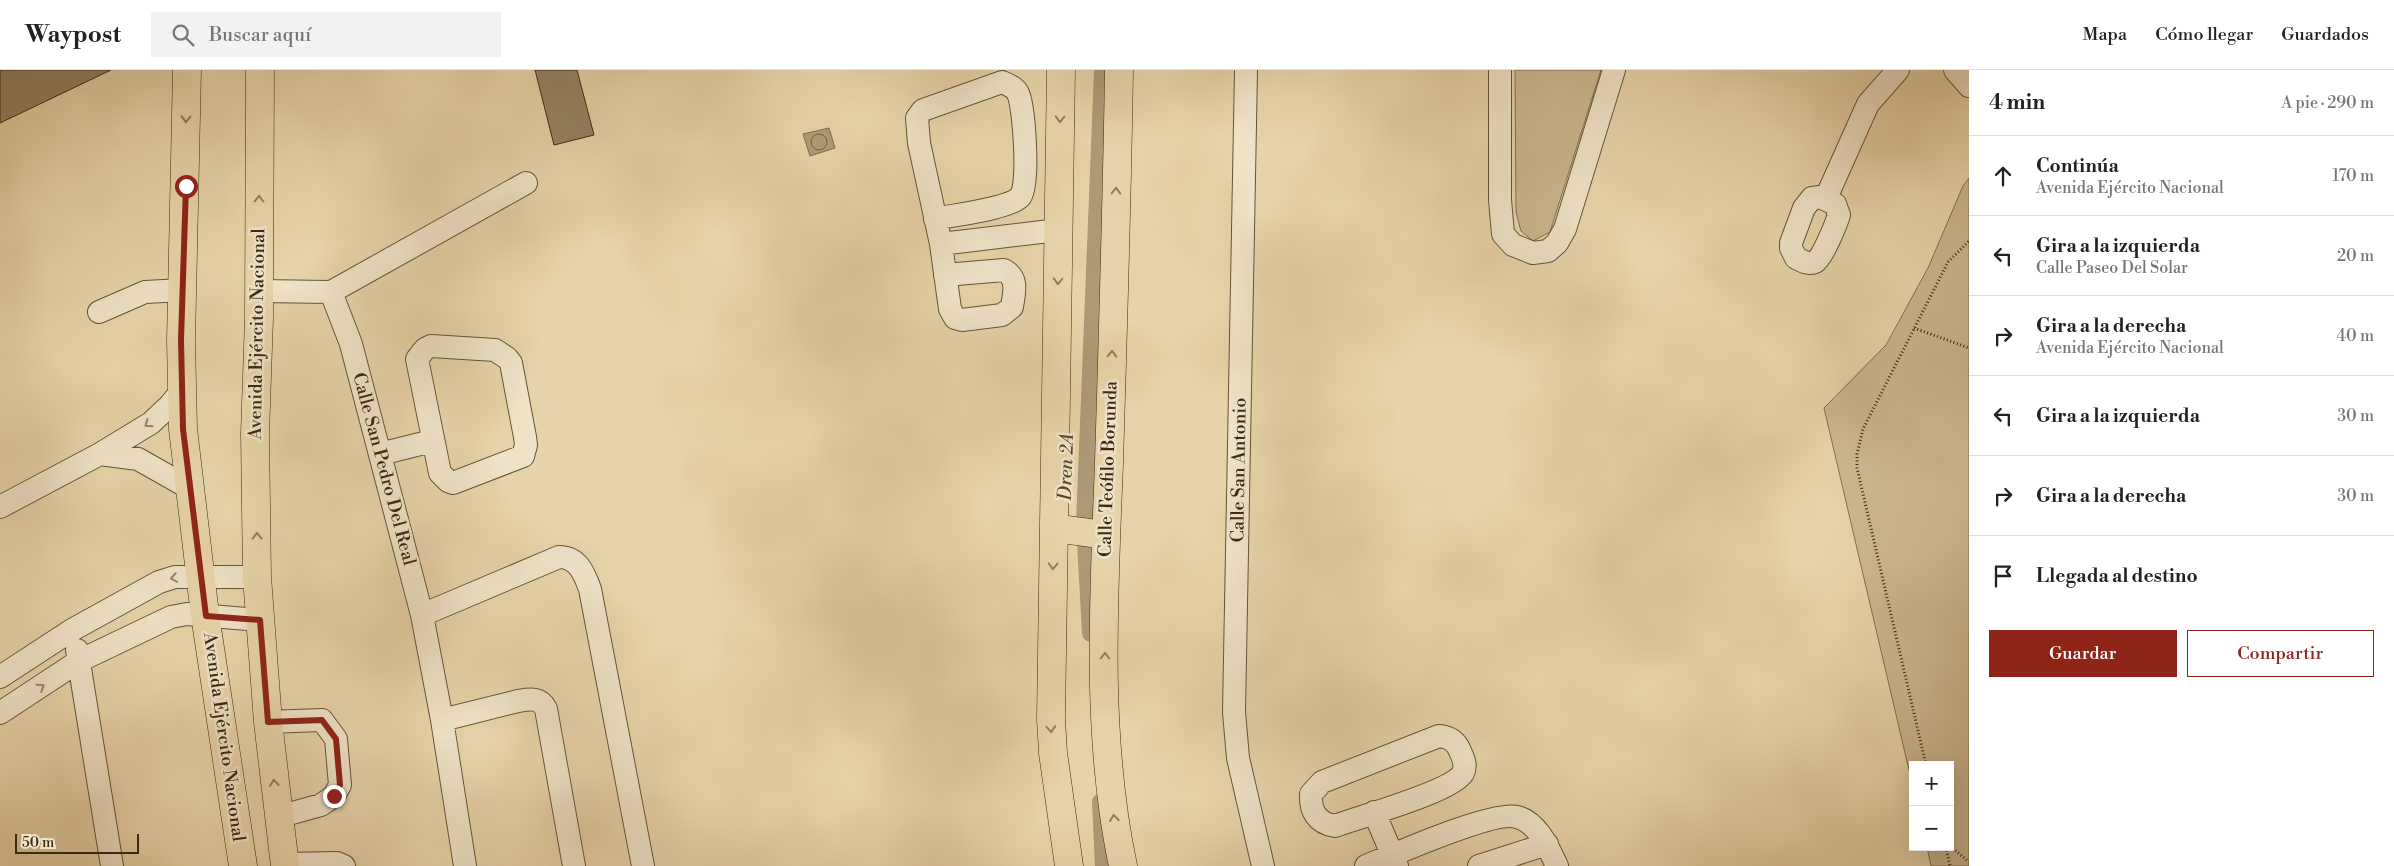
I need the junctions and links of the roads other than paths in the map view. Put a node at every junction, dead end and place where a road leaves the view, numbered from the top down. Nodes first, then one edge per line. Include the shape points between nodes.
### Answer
1 (187, 70) edge
2 (260, 70) edge
3 (1061, 70) edge
4 (1119, 70) edge
5 (1246, 70) edge
6 (1500, 70) edge
7 (1614, 70) edge
8 (1898, 70) edge
9 (1955, 70) edge
10 (1969, 86) edge
11 (526, 183) dead end
12 (1826, 198) dead end
13 (935, 219) junction
14 (1058, 230) junction
15 (941, 244) junction
16 (945, 275) dead end
17 (183, 290) junction
18 (258, 291) junction
19 (331, 292) junction
20 (99, 312) dead end
21 (182, 389) junction
22 (432, 441) junction
23 (100, 454) junction
24 (380, 454) junction
25 (190, 489) junction
26 (0, 507) edge
27 (1060, 528) junction
28 (1101, 535) junction
29 (201, 576) junction
30 (257, 577) junction
31 (422, 615) junction
32 (206, 616) junction
33 (260, 620) junction
34 (72, 630) junction
35 (79, 661) junction
36 (0, 677) edge
37 (0, 714) edge
38 (442, 720) junction
39 (268, 722) junction
40 (1374, 812) junction
41 (278, 817) junction
42 (1546, 844) junction
43 (1514, 860) edge
44 (1394, 861) edge
45 (285, 865) edge
46 (112, 866) edge
47 (243, 866) edge
48 (344, 866) edge
49 (465, 866) edge
50 (574, 866) edge
51 (643, 866) edge
52 (1070, 866) edge
53 (1123, 866) edge
54 (1263, 866) edge
55 (1366, 866) edge
56 (1479, 866) edge
57 (1556, 866) edge

1 -> 17 main road, Avenida Ejército Nacional
18 -> 2 main road, Avenida Ejército Nacional
3 -> 14 main road
28 -> 4 main road, Calle Teófilo Borunda
5 - 54 street, Calle San Antonio via 1234,712 1238,758
6 - 7 street via 1503,234 1513,245 1532,253 1548,251 1565,229
8 - 12 street via 1868,104
9 - 10 street
11 - 19 street
13 - 13 street via 919,143 917,125 920,113 1002,82 1009,85 1019,95 1025,148 1024,192 1019,198 1002,205
13 - 15 street
14 - 15 street
14 -> 27 main road
15 - 16 street
17 - 20 street via 145,292
17 - 21 main road, Avenida Ejército Nacional
18 - 19 street
30 -> 18 main road, Avenida Ejército Nacional
19 - 24 street, Calle San Pedro Del Real via 351,344
21 -> 23 street via 151,423
21 - 25 main road, Avenida Ejército Nacional
22 - 22 street via 440,473 453,483 523,456 525,437 508,358 495,350 431,346 420,354 417,359 419,375
22 - 24 street
23 - 25 street via 138,459
23 - 26 street
24 - 31 street, Calle San Pedro Del Real
25 - 29 main road, Avenida Ejército Nacional
27 - 28 main road
27 -> 52 main road via 1051,719
53 -> 28 main road, Calle Teófilo Borunda via 1115,826 1104,703
29 - 30 street
29 - 32 main road, Avenida Ejército Nacional
29 -> 34 street via 175,577 159,582
30 - 33 main road, Avenida Ejército Nacional
31 - 38 street, Calle San Pedro Del Real
31 - 51 street via 558,557 575,560 590,589
32 - 33 street
32 - 35 street via 187,614 171,617
32 - 47 main road, Avenida Ejército Nacional
33 - 39 main road, Avenida Ejército Nacional
34 - 35 street
34 - 36 street
37 -> 35 street
35 - 46 street
38 - 49 street, Calle San Pedro Del Real
38 - 50 street via 518,701 531,699 544,704
41 -> 39 main road, Avenida Ejército Nacional
39 - 41 street via 322,720 336,739 340,785 334,796 321,805
40 - 40 street via 1334,826 1318,819 1313,811 1311,794 1322,782 1430,738 1447,737 1459,747 1465,764 1457,780
40 - 44 street
41 - 45 main road, Avenida Ejército Nacional
42 - 43 street
42 - 44 street via 1528,822 1504,816 1483,821
42 - 57 street
43 - 56 street
44 - 55 street
45 - 48 street via 337,863

